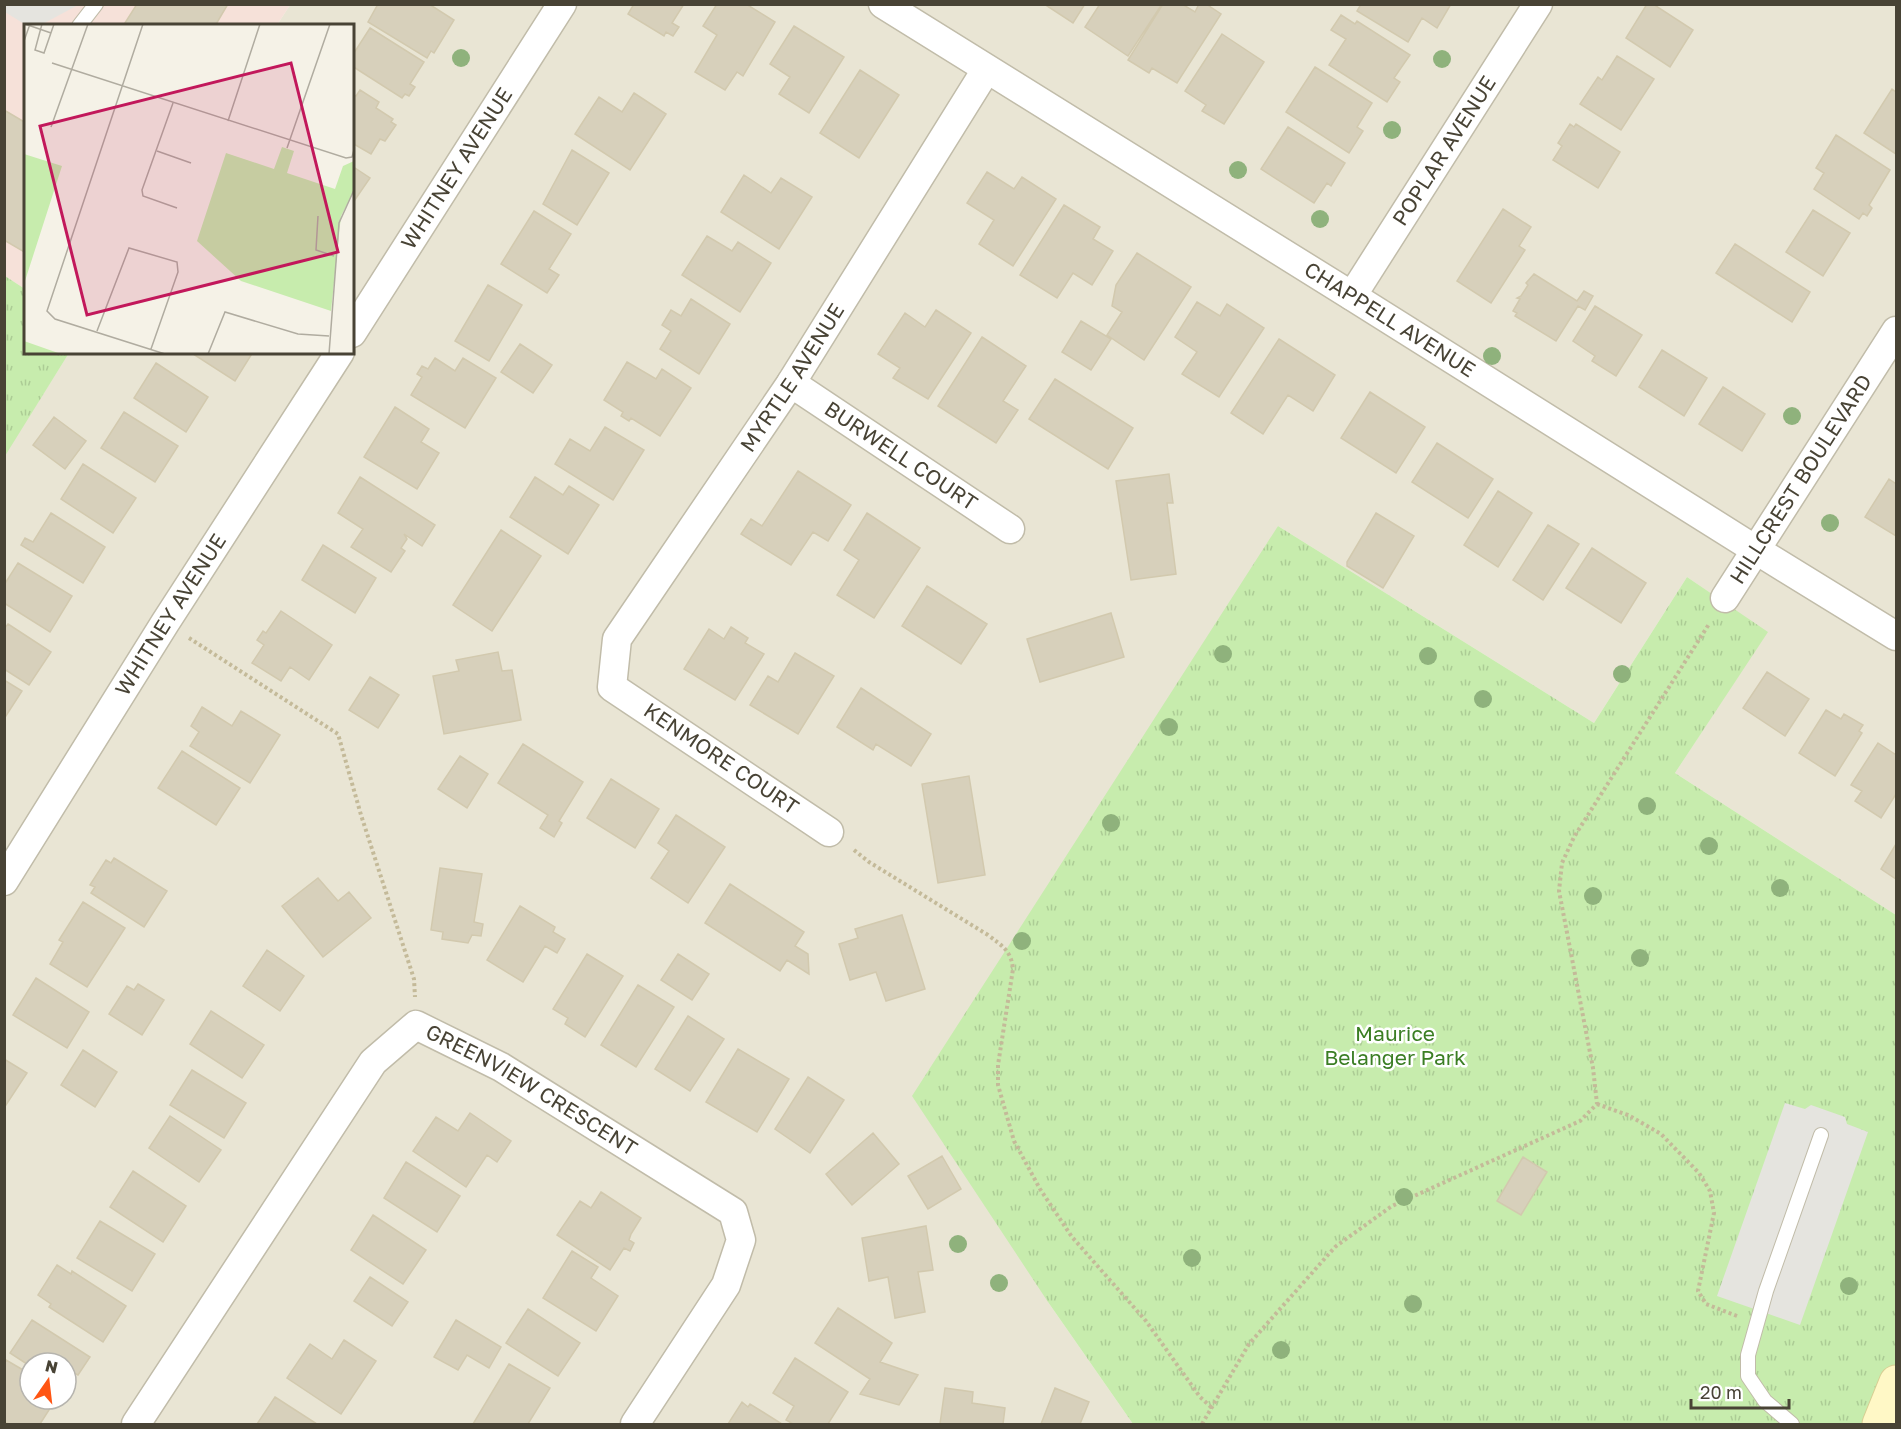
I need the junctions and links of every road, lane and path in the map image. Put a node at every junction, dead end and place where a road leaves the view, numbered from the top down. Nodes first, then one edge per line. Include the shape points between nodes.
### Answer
1 (96, 4) edge
2 (562, 4) edge
3 (883, 4) edge
4 (1538, 4) edge
5 (81, 24) edge
6 (986, 70) junction
7 (1352, 296) junction
8 (354, 330) edge
9 (1896, 331) edge
10 (339, 354) edge
11 (791, 383) junction
12 (1010, 529) dead end
13 (1756, 550) junction
14 (1725, 598) joint
15 (165, 623) junction
16 (1896, 636) edge
17 (612, 687) joint
18 (829, 832) joint
19 (4, 882) edge
20 (416, 1025) junction
21 (1597, 1104) junction
22 (1821, 1135) dead end
23 (1757, 1323) junction
24 (1896, 1382) edge
25 (1212, 1408) junction
26 (136, 1425) edge
27 (636, 1425) edge
28 (1202, 1425) edge
29 (1792, 1425) edge
30 (1879, 1425) edge

1 - 5 lane
2 - 8 street, WHITNEY AVENUE
3 - 6 street, CHAPPELL AVENUE
4 - 7 street, POPLAR AVENUE
6 - 7 street, CHAPPELL AVENUE
6 - 11 street, MYRTLE AVENUE
7 - 13 street, CHAPPELL AVENUE
9 - 13 street, HILLCREST BOULEVARD
10 - 15 street, WHITNEY AVENUE
11 - 12 street, BURWELL COURT
11 - 17 street, MYRTLE AVENUE via 617,639
13 - 14 street, HILLCREST BOULEVARD
13 - 16 street, CHAPPELL AVENUE
14 - 21 path via 1574,837 1562,863 1559,891
15 - 19 street, WHITNEY AVENUE
15 - 20 path via 338,734 414,979
17 - 18 street, KENMORE COURT
18 - 25 path via 869,862 988,935 1012,957 998,1085 1014,1141 1072,1237 1146,1321
20 - 26 street, GREENVIEW CRESCENT via 373,1062
20 - 27 street, GREENVIEW CRESCENT via 501,1067 733,1212 741,1240 726,1285
21 - 23 path via 1628,1115 1661,1134 1699,1173 1710,1191 1714,1213 1698,1291 1706,1304
21 - 25 path via 1580,1121 1392,1206 1335,1247 1249,1344
22 - 23 lane
23 - 29 lane via 1748,1355 1748,1376 1765,1401
24 - 30 main road
25 - 28 path

